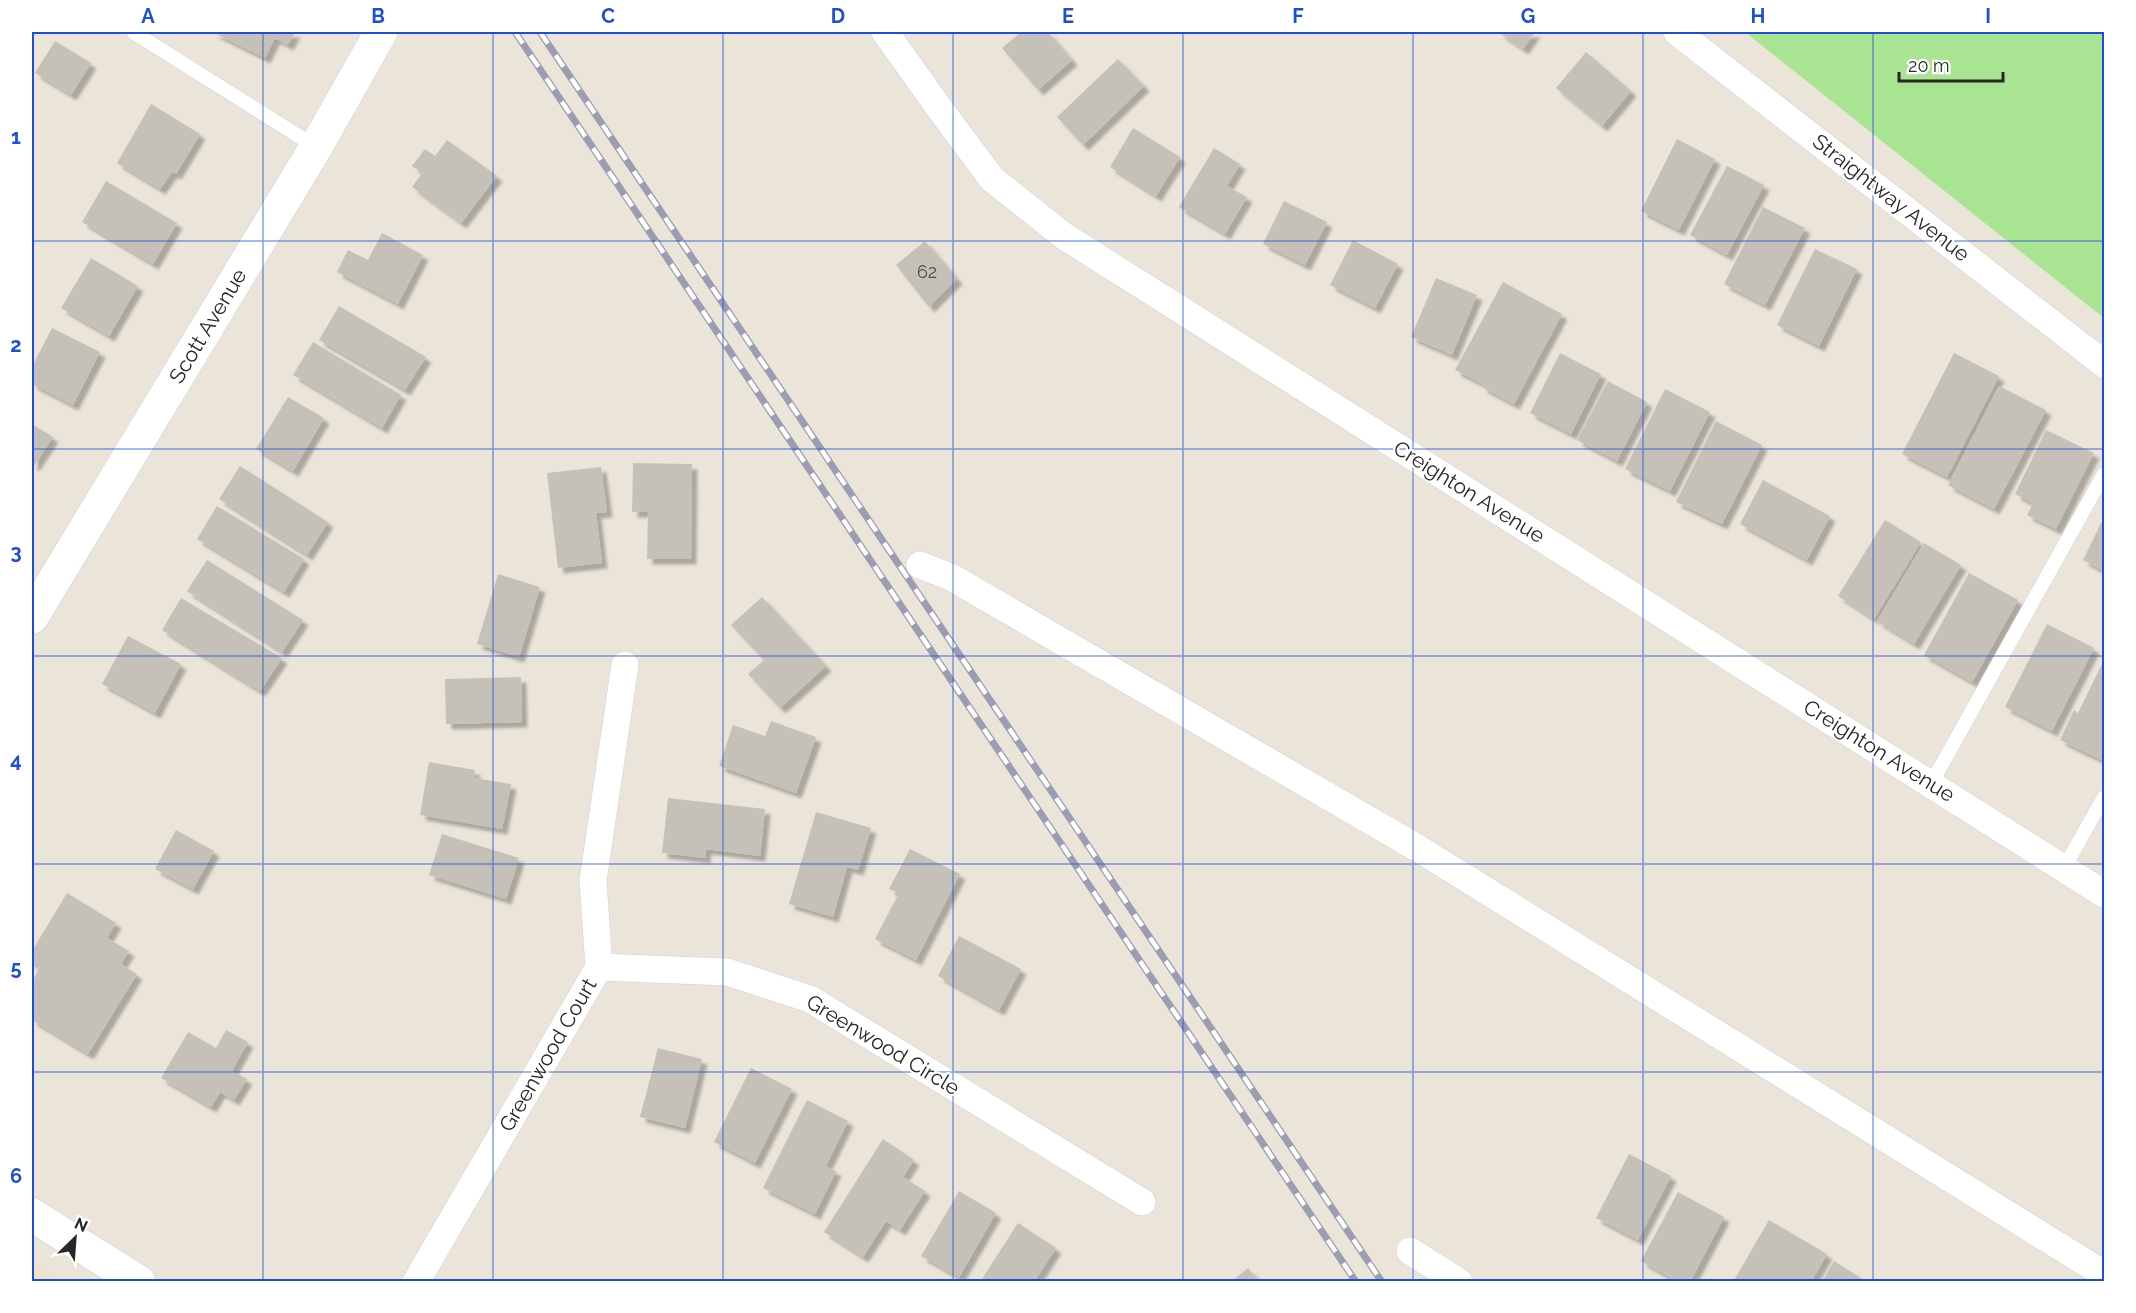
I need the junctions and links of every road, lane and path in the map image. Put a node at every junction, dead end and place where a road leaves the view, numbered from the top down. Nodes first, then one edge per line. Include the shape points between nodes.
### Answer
1 (133, 32) edge
2 (381, 32) edge
3 (885, 32) edge
4 (1677, 32) edge
5 (316, 147) junction
6 (2104, 364) edge
7 (2104, 474) edge
8 (920, 565) dead end
9 (32, 617) edge
10 (625, 665) dead end
11 (1931, 784) junction
12 (2104, 797) edge
13 (2064, 868) junction
14 (2104, 894) edge
15 (599, 967) junction
16 (1142, 1202) dead end
17 (32, 1215) edge
18 (1410, 1251) dead end
19 (2104, 1274) edge
20 (140, 1281) edge
21 (416, 1281) edge
22 (1459, 1281) edge

1 - 5 lane
2 - 5 street, Scott Avenue
3 - 11 street, Creighton Avenue via 993,179 1064,236
4 - 6 street, Straightway Avenue
5 - 9 street, Scott Avenue
7 - 11 lane
8 - 19 street via 951,577 1419,849
10 - 15 street, Greenwood Court via 593,881
11 - 13 street, Creighton Avenue
12 - 13 lane
13 - 14 street, Creighton Avenue
15 - 16 street, Greenwood Circle via 727,972 810,999
15 - 21 street, Greenwood Court
17 - 20 street
18 - 22 street

